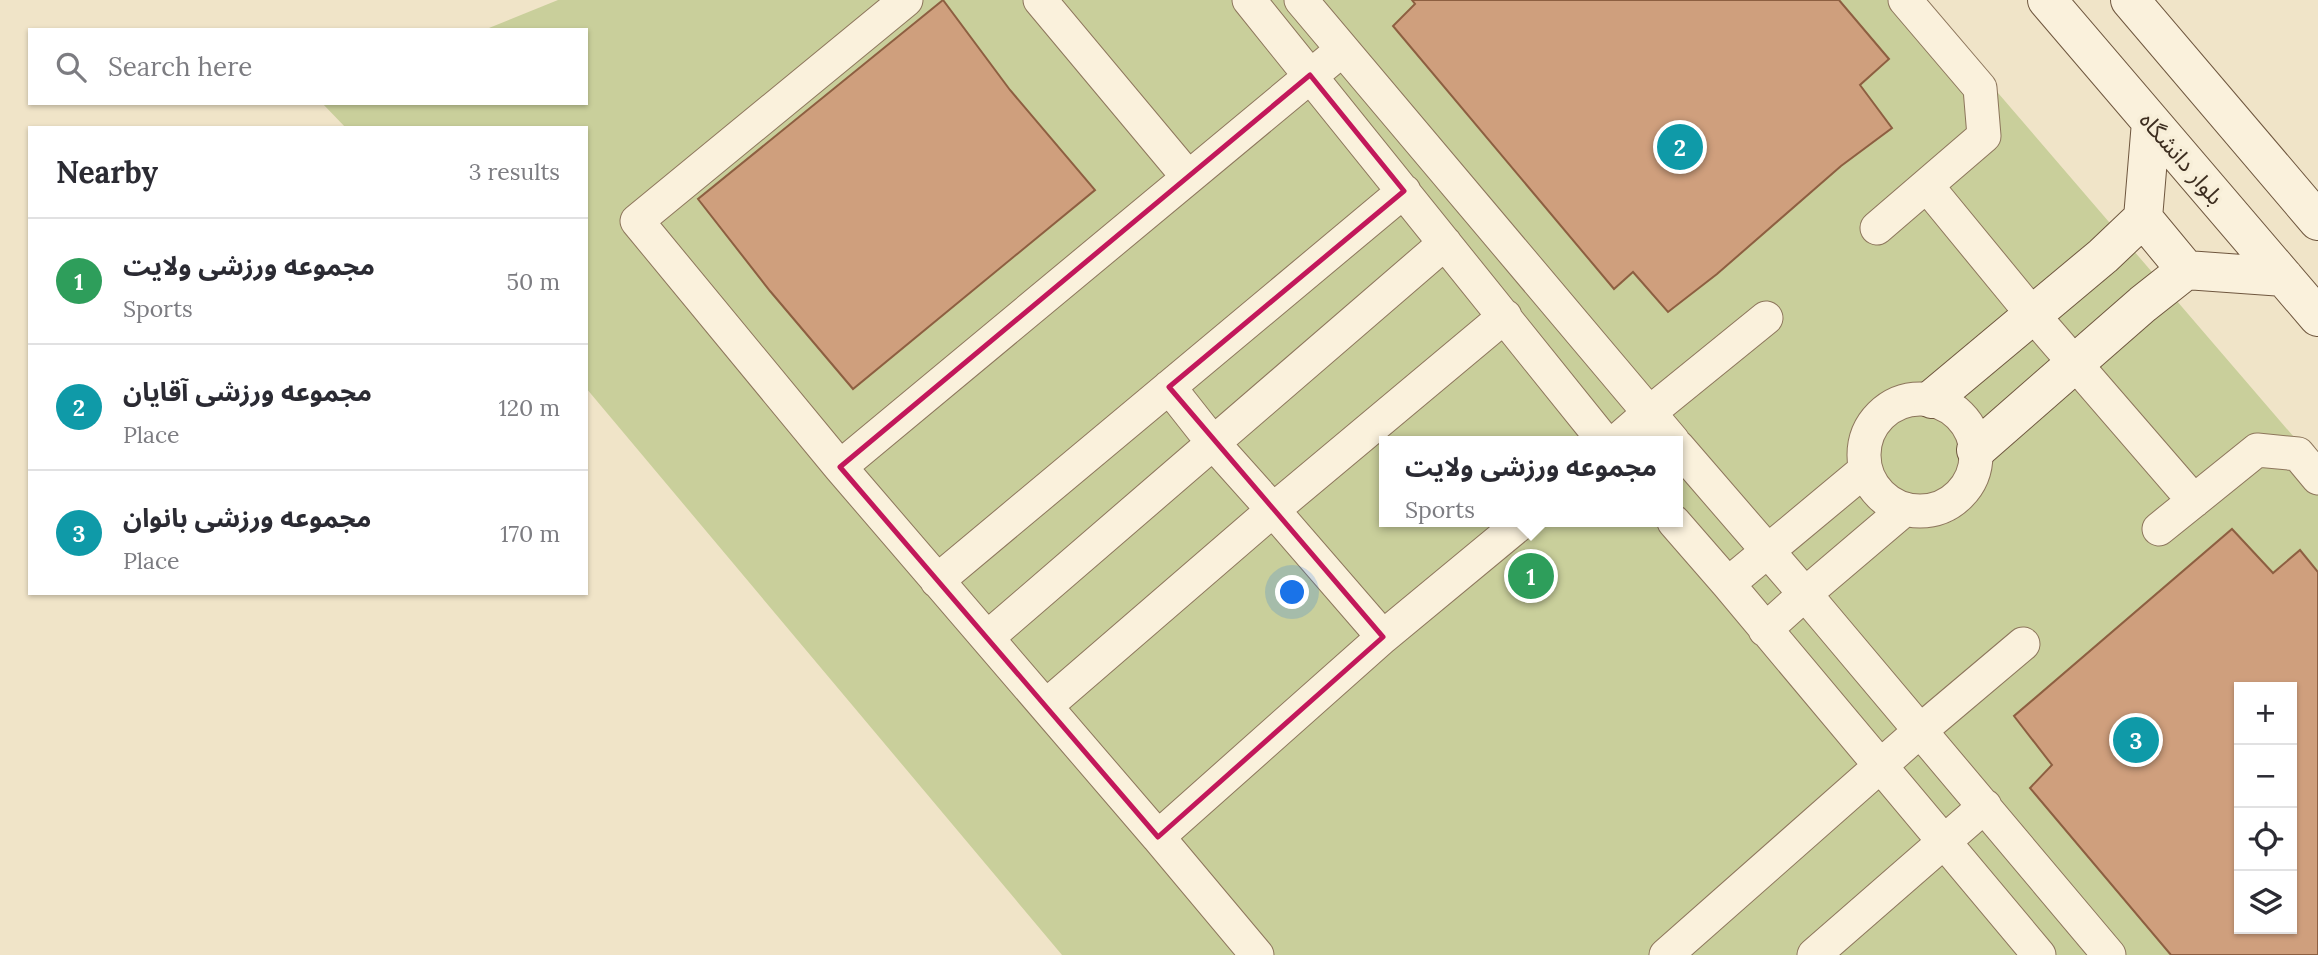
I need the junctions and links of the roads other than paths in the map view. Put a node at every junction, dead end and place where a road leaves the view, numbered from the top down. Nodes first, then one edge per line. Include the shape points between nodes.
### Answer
1 (906, 0) edge
2 (1040, 0) edge
3 (1249, 0) edge
4 (1301, 0) edge
5 (1906, 0) edge
6 (2047, 0) edge
7 (2130, 0) edge
8 (1342, 50) junction
9 (1310, 75) junction
10 (2151, 122) junction
11 (1188, 177) junction
12 (1927, 186) junction
13 (1404, 191) junction
14 (2143, 218) junction
15 (2318, 221) edge
16 (1877, 228) dead end
17 (1446, 243) junction
18 (2186, 270) junction
19 (2284, 277) junction
20 (2033, 315) junction
21 (1505, 316) junction
22 (2318, 317) edge
23 (1766, 318) dead end
24 (2075, 364) junction
25 (1169, 387) junction
26 (1931, 399) junction
27 (1649, 413) junction
28 (1600, 436) edge
29 (1623, 436) edge
30 (1669, 436) edge
31 (1214, 444) junction
32 (1976, 450) junction
33 (1683, 453) edge
34 (840, 467) junction
35 (1866, 470) junction
36 (2318, 478) edge
37 (2194, 501) junction
38 (1905, 509) junction
39 (1273, 510) junction
40 (1516, 527) edge
41 (1678, 527) edge
42 (2159, 529) dead end
43 (1767, 551) junction
44 (937, 581) junction
45 (1728, 584) junction
46 (1805, 594) junction
47 (1765, 630) junction
48 (1383, 637) junction
49 (987, 638) junction
50 (2023, 644) dead end
51 (1046, 706) junction
52 (1921, 730) junction
53 (1881, 765) junction
54 (1985, 806) junction
55 (1158, 837) junction
56 (1944, 841) junction
57 (1677, 952) edge
58 (1257, 955) edge
59 (1814, 955) edge
60 (2039, 955) edge
61 (2109, 955) edge

1 - 34 street via 637,221
2 - 11 street
3 - 9 street
4 - 8 street
5 - 12 street via 1980,88 1984,136
6 - 10 street, بلوار دانشگاه
7 - 15 street
8 - 9 street
8 - 27 street
9 - 11 street
9 - 13 street
10 - 14 street
10 - 19 street, بلوار دانشگاه
11 - 34 street
12 - 16 street
12 - 20 street
13 - 17 street
13 - 25 street
14 - 18 street
14 - 20 street
17 - 21 street
17 - 31 street
18 - 19 street
18 - 24 street
19 - 22 street, بلوار دانشگاه
20 - 24 street
20 - 26 street
21 - 28 street
21 - 39 street
23 - 27 street
24 - 32 street
24 - 37 street
25 - 31 street
25 - 44 street
26 - 32 street via 1962,417
26 - 35 street via 1912,398 1879,416 1863,451
27 - 29 street
27 - 30 street
31 - 39 street
31 - 49 street
32 - 38 street via 1968,485 1956,498 1923,511
33 - 43 street
34 - 44 street
35 - 38 street via 1874,488
35 - 43 street
36 - 37 street via 2298,454 2257,450
37 - 42 street
38 - 46 street
39 - 48 street
39 - 51 street
40 - 48 street
41 - 45 street
43 - 45 street
43 - 46 street
44 - 49 street
45 - 47 street
46 - 47 street
46 - 52 street
47 - 53 street
48 - 55 street
49 - 51 street
50 - 52 street
51 - 55 street
52 - 53 street
52 - 54 street
53 - 56 street
53 - 57 street
54 - 56 street
54 - 61 street
55 - 58 street
56 - 59 street
56 - 60 street

